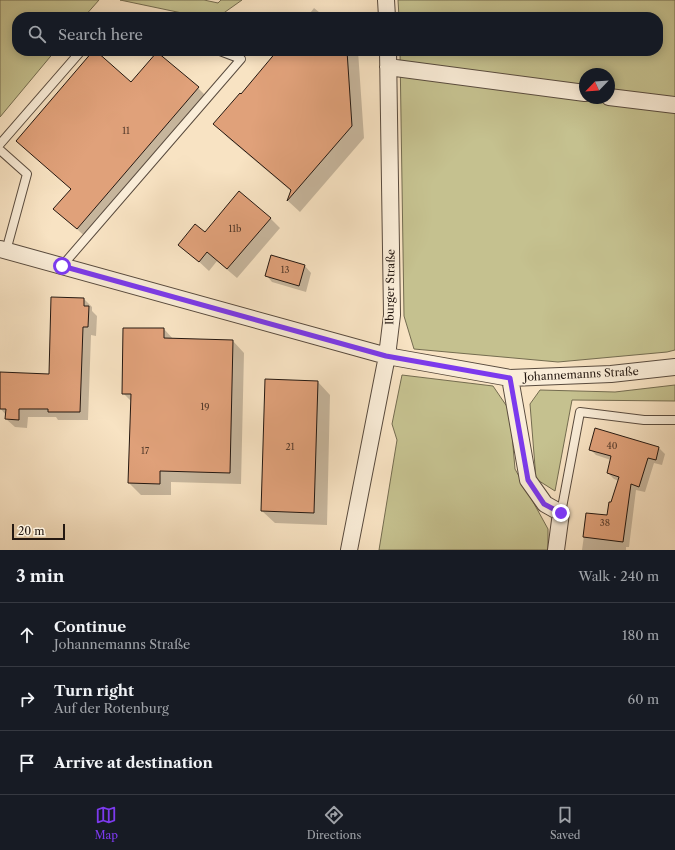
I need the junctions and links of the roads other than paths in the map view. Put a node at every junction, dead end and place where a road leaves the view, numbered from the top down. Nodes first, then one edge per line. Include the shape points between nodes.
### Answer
1 (386, 0) edge
2 (387, 12) edge
3 (77, 56) edge
4 (233, 56) edge
5 (388, 56) edge
6 (388, 67) junction
7 (579, 93) edge
8 (615, 98) edge
9 (675, 105) edge
10 (0, 144) edge
11 (0, 150) edge
12 (3, 250) edge
13 (62, 266) junction
14 (386, 356) junction
15 (675, 367) edge
16 (510, 378) junction
17 (675, 420) edge
18 (561, 513) junction
19 (349, 550) edge
20 (556, 550) edge

1 - 2 street
3 - 10 lane
4 - 13 lane via 241,59
5 - 6 street, Iburger Straße
6 - 7 street
6 - 14 street, Iburger Straße via 392,315
8 - 9 street
11 - 12 lane via 27,174
12 - 13 street, Johannemanns Straße
13 - 14 street, Johannemanns Straße
14 - 16 street, Johannemanns Straße
14 - 19 street, Iburger Straße
15 - 16 street, Johannemanns Straße via 611,374
16 - 18 street via 528,480 544,504
17 - 18 lane via 644,420 580,412
18 - 20 street

